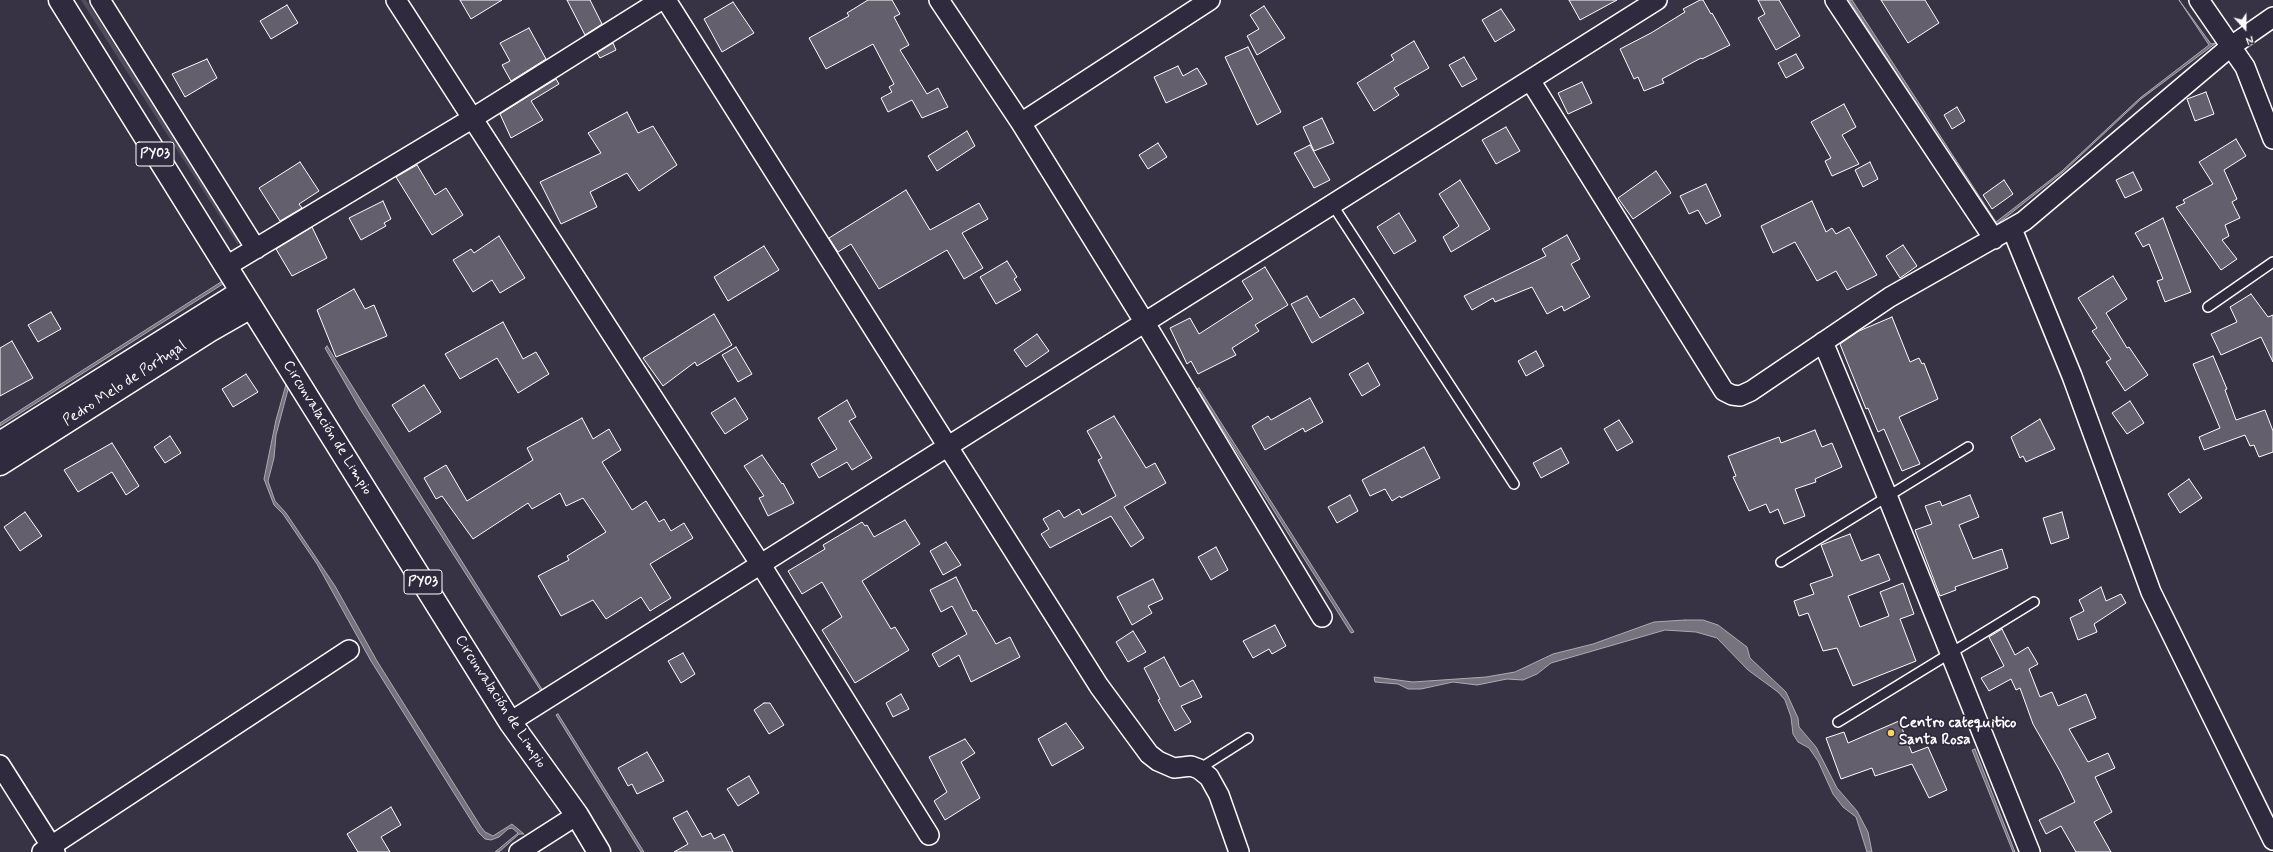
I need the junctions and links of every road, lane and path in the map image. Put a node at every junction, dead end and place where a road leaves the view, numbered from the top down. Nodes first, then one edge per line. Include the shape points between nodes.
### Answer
1 (60, 0) edge
2 (100, 0) edge
3 (396, 0) edge
4 (660, 0) edge
5 (666, 0) edge
6 (939, 0) edge
7 (1210, 0) edge
8 (1657, 0) edge
9 (1835, 0) edge
10 (2199, 0) edge
11 (2273, 17) edge
12 (2230, 47) junction
13 (1530, 80) junction
14 (473, 118) junction
15 (1021, 123) junction
16 (2273, 140) edge
17 (1332, 204) junction
18 (2012, 229) junction
19 (1994, 239) junction
20 (256, 249) junction
21 (2273, 262) edge
22 (225, 267) junction
23 (246, 299) junction
24 (2208, 307) dead end
25 (1145, 323) junction
26 (1823, 342) junction
27 (0, 443) edge
28 (949, 446) junction
29 (1968, 447) dead end
30 (0, 464) edge
31 (1514, 484) dead end
32 (1888, 498) junction
33 (1781, 562) dead end
34 (761, 565) junction
35 (2034, 602) dead end
36 (1322, 617) dead end
37 (349, 650) dead end
38 (1950, 654) junction
39 (510, 722) junction
40 (1838, 722) dead end
41 (1248, 738) dead end
42 (0, 765) edge
43 (1199, 769) junction
44 (577, 815) junction
45 (929, 836) dead end
46 (2273, 840) edge
47 (49, 850) edge
48 (519, 852) edge
49 (600, 852) edge
50 (1238, 852) edge
51 (2030, 852) edge

1 - 22 main road, Circunvalación de Limpio / PY03
2 - 20 street
3 - 14 street
4 - 14 street
5 - 28 street
6 - 15 street
7 - 15 street
8 - 13 street
9 - 19 street
10 - 12 street
11 - 12 street
12 - 16 street via 2245,67
12 - 18 street
13 - 17 street
13 - 26 street via 1724,391 1740,396 1751,391
14 - 20 street
14 - 34 street
15 - 25 street
17 - 25 street
17 - 31 lane
18 - 19 street
18 - 46 street via 2072,376 2151,592
19 - 26 street via 1890,297
20 - 22 street
21 - 24 lane
22 - 23 main road, Circunvalación de Limpio / PY03
23 - 27 main road, Pedro Melo de Portugal
23 - 30 main road, Pedro Melo de Portugal via 209,331
23 - 39 main road, Circunvalación de Limpio / PY03
25 - 28 street
25 - 36 street
26 - 32 street
28 - 34 street
28 - 43 street via 1046,605 1130,729 1158,761 1174,768 1191,766
29 - 32 lane
32 - 33 lane
32 - 38 street
34 - 39 street
34 - 45 street
35 - 38 lane
37 - 47 street
38 - 40 lane
38 - 51 street
39 - 44 main road, Circunvalación de Limpio / PY03
41 - 43 lane
42 - 47 street
43 - 50 street via 1209,777 1219,795
44 - 48 street
44 - 49 main road, Circunvalación de Limpio / PY03

